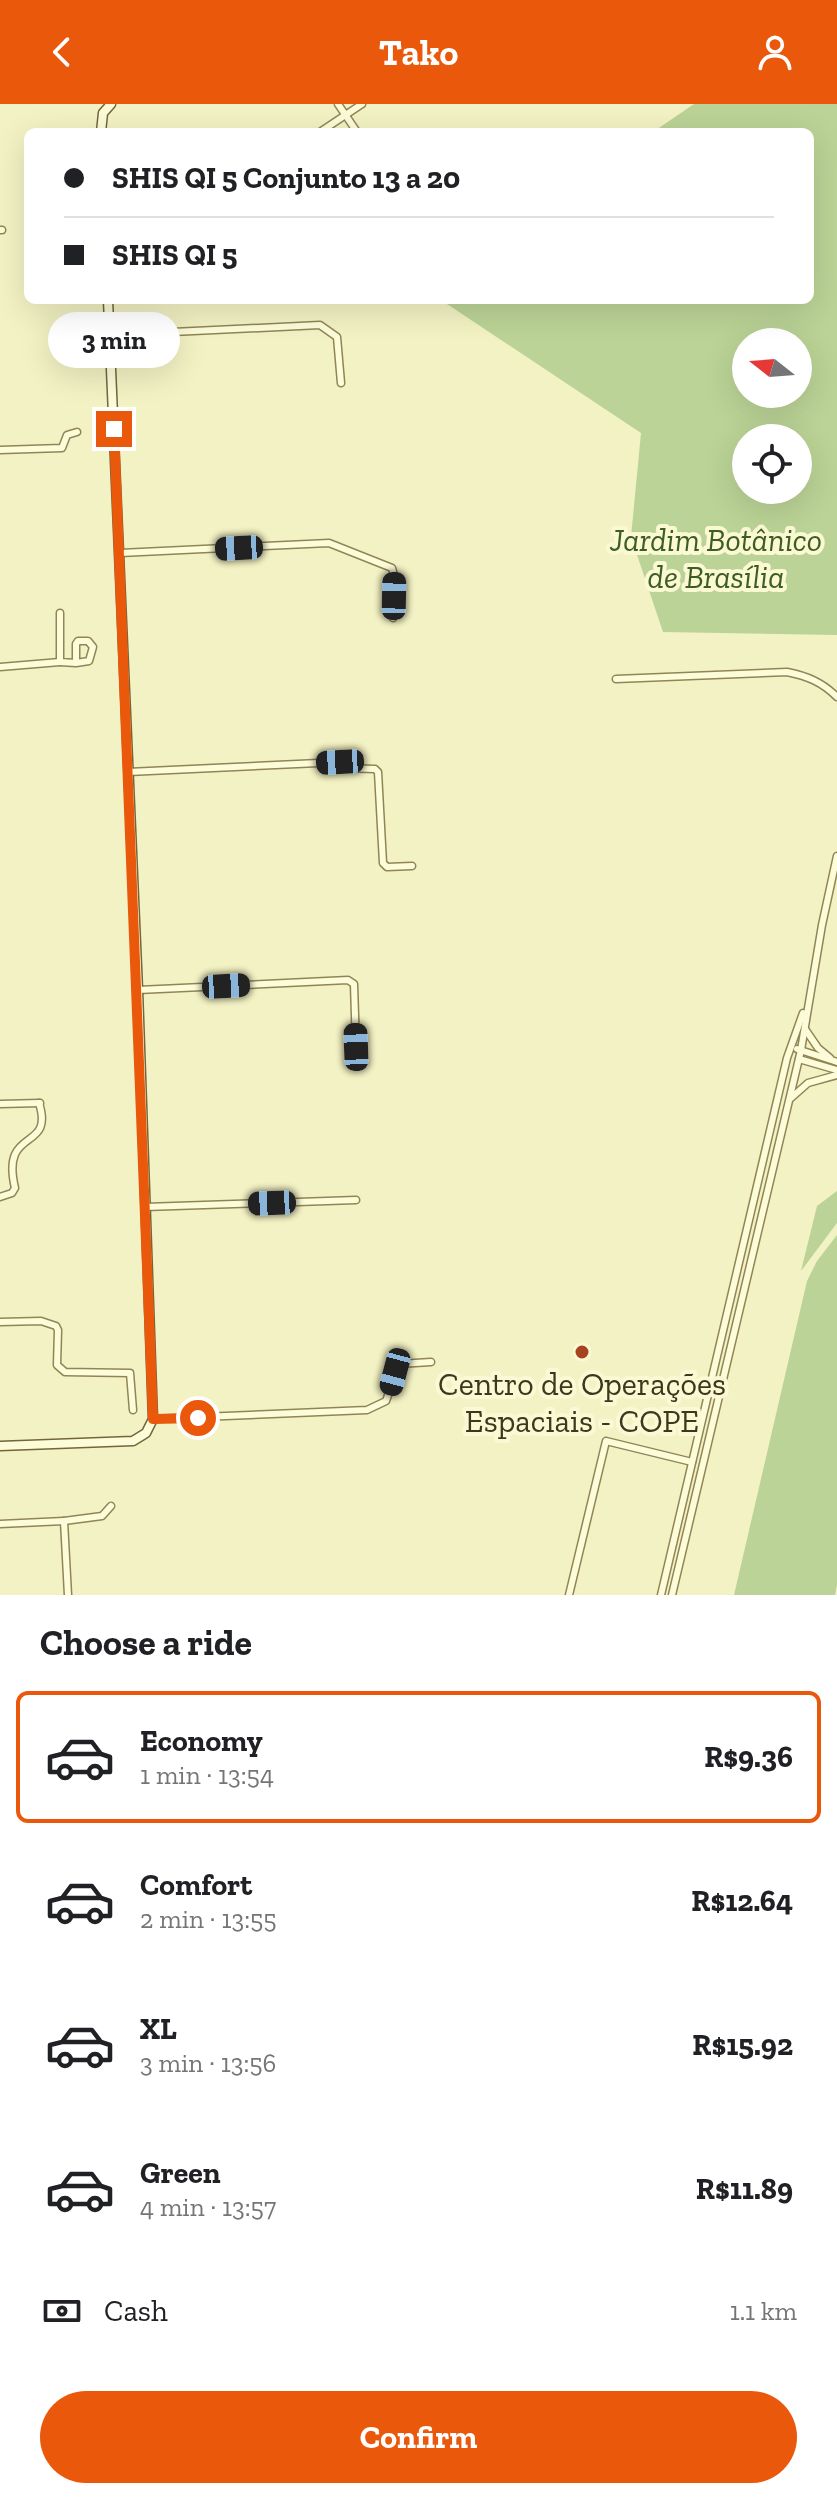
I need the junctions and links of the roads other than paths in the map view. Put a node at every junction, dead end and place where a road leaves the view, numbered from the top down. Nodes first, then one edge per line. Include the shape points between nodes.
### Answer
1 (338, 104) edge
2 (362, 104) edge
3 (108, 106) edge
4 (346, 116) junction
5 (101, 128) edge
6 (326, 128) edge
7 (354, 128) edge
8 (108, 304) edge
9 (110, 335) junction
10 (341, 383) dead end
11 (77, 432) dead end
12 (0, 450) edge
13 (120, 553) junction
14 (60, 613) dead end
15 (393, 618) dead end
16 (60, 662) junction
17 (76, 663) dead end
18 (0, 667) edge
19 (616, 679) dead end
20 (837, 697) edge
21 (128, 772) junction
22 (837, 856) edge
23 (412, 866) dead end
24 (138, 990) junction
25 (807, 1002) junction
26 (805, 1029) junction
27 (356, 1047) dead end
28 (790, 1048) junction
29 (801, 1050) junction
30 (799, 1059) junction
31 (835, 1061) edge
32 (837, 1072) edge
33 (789, 1101) junction
34 (0, 1104) edge
35 (8, 1147) dead end
36 (3, 1167) dead end
37 (0, 1197) edge
38 (356, 1200) dead end
39 (145, 1207) junction
40 (0, 1322) edge
41 (431, 1362) dead end
42 (133, 1410) dead end
43 (702, 1415) junction
44 (714, 1418) junction
45 (153, 1419) junction
46 (0, 1446) edge
47 (691, 1462) junction
48 (703, 1465) junction
49 (687, 1483) junction
50 (698, 1485) junction
51 (111, 1506) dead end
52 (64, 1521) junction
53 (0, 1524) edge
54 (68, 1595) edge
55 (569, 1595) edge
56 (661, 1595) edge
57 (672, 1595) edge

1 - 4 street
2 - 4 street
3 - 5 street
4 - 6 street
4 - 7 street
8 - 9 street
9 - 10 street via 320,325 337,337
9 - 13 street
11 - 12 street via 67,435 62,448
13 - 15 street via 329,543 392,568
13 - 21 street
14 - 16 street
16 - 17 street
16 - 18 street
19 - 20 street via 787,672 807,676
21 - 23 street via 340,762 343,768 375,769 383,863
21 - 24 street
22 - 25 street
24 - 27 street via 348,980 354,984
24 - 39 street
25 - 26 street
25 - 28 street
26 - 29 street
26 - 31 street
28 - 29 street
28 - 43 street
29 - 30 street
29 - 31 street
30 - 32 street
30 - 33 street
32 - 33 street via 808,1083
33 - 44 street
34 - 35 street via 40,1103 36,1130
36 - 37 street via 15,1188
38 - 39 street
39 - 45 street
40 - 42 street via 56,1326 57,1365 65,1372 130,1373
41 - 45 street via 399,1364 386,1401 367,1410
43 - 44 street via 706,1421
43 - 47 street
44 - 48 street
45 - 46 street via 146,1433 133,1441
47 - 48 street
47 - 49 street
47 - 55 street via 606,1441
48 - 50 street
49 - 50 street via 694,1479
49 - 56 street
50 - 57 street
51 - 52 street via 102,1516
52 - 53 street
52 - 54 street

